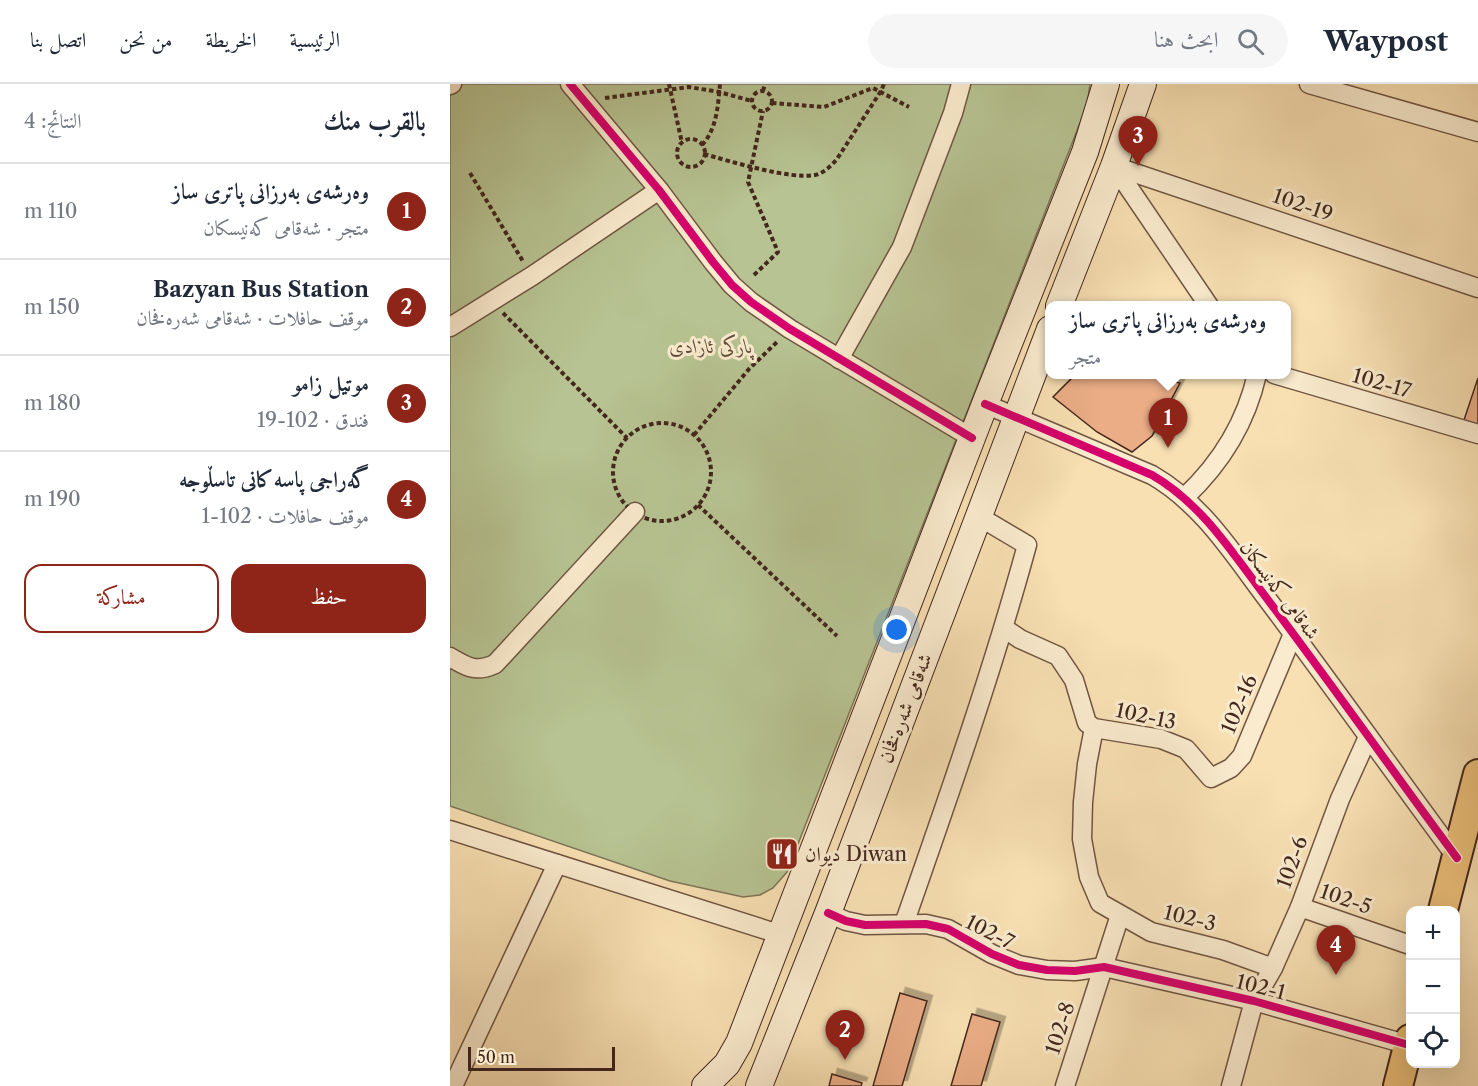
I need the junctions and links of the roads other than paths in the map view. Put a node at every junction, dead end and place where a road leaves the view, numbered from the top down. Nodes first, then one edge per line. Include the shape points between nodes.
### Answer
1 (570, 84) edge
2 (961, 84) edge
3 (1143, 84) edge
4 (1309, 84) edge
5 (1102, 89) edge
6 (1478, 132) edge
7 (1114, 166) junction
8 (659, 190) junction
9 (1478, 288) edge
10 (1061, 301) edge
11 (1206, 301) edge
12 (450, 327) edge
13 (1045, 341) edge
14 (839, 359) junction
15 (1256, 379) edge
16 (1288, 379) edge
17 (985, 404) junction
18 (1015, 416) junction
19 (1478, 434) edge
20 (972, 438) junction
21 (1185, 497) junction
22 (635, 512) road end
23 (978, 516) junction
24 (1004, 628) junction
25 (1293, 634) junction
26 (450, 657) edge
27 (1094, 728) junction
28 (1368, 737) junction
29 (1211, 778) joint
30 (1477, 784) edge
31 (451, 833) edge
32 (1456, 858) junction
33 (557, 864) junction
34 (1444, 906) edge
35 (1300, 907) junction
36 (828, 913) junction
37 (1120, 915) junction
38 (904, 924) junction
39 (782, 935) junction
40 (1406, 944) edge
41 (1104, 967) junction
42 (1273, 968) junction
43 (1254, 1001) junction
44 (1406, 1041) edge
45 (1406, 1057) edge
46 (723, 1075) edge
47 (453, 1086) edge
48 (705, 1086) edge
49 (759, 1086) edge
50 (1065, 1086) edge
51 (1231, 1086) edge
52 (1398, 1086) edge

1 - 8 street
2 - 14 street via 903,247
3 - 7 main road
4 - 6 street
5 - 17 main road via 1085,152
7 - 9 street, 102-19
7 - 10 main road
7 - 11 street
8 - 12 street
8 - 14 street via 732,285 790,329
13 - 18 main road, شەقامی شەرەفخان
14 - 20 street
15 - 21 street via 1228,447
16 - 19 street, 102-17
17 - 18 street, شەقامی کەنیسکان
17 - 20 main road
18 - 21 street, شەقامی کەنیسکان via 1152,475
18 - 23 main road, شەقامی شەرەفخان
20 - 39 main road
21 - 25 street, شەقامی کەنیسکان via 1207,520
22 - 26 street via 495,664 482,670 464,666
23 - 24 street via 1026,545
23 - 36 main road, شەقامی شەرەفخان
24 - 27 street via 1058,656 1074,680 1087,723
24 - 38 street
25 - 28 street, شەقامی کەنیسکان
25 - 29 street, 102-16 via 1242,756 1231,768
27 - 29 street, 102-13 via 1161,739 1186,749
27 - 37 street, 102-3 via 1087,764 1082,839 1089,878 1100,903
28 - 32 street, شەقامی کەنیسکان
28 - 35 street, 102-6
30 - 32 main road
31 - 33 street
32 - 34 main road
33 - 39 street
33 - 47 street
35 - 40 street, 102-5
35 - 42 street, 102-6
36 - 38 street, 102-7 via 865,925
36 - 49 main road, شەقامی شەرەفخان
37 - 41 street, 102-8
37 - 42 street, 102-3 via 1150,932
38 - 41 street, 102-7 via 948,929 1019,964 1056,971
39 - 46 main road
41 - 43 street, 102-1
41 - 50 street, 102-8
42 - 43 street, 102-6
43 - 44 street, 102-1
43 - 51 street, 102-6
45 - 52 main road
46 - 48 main road

